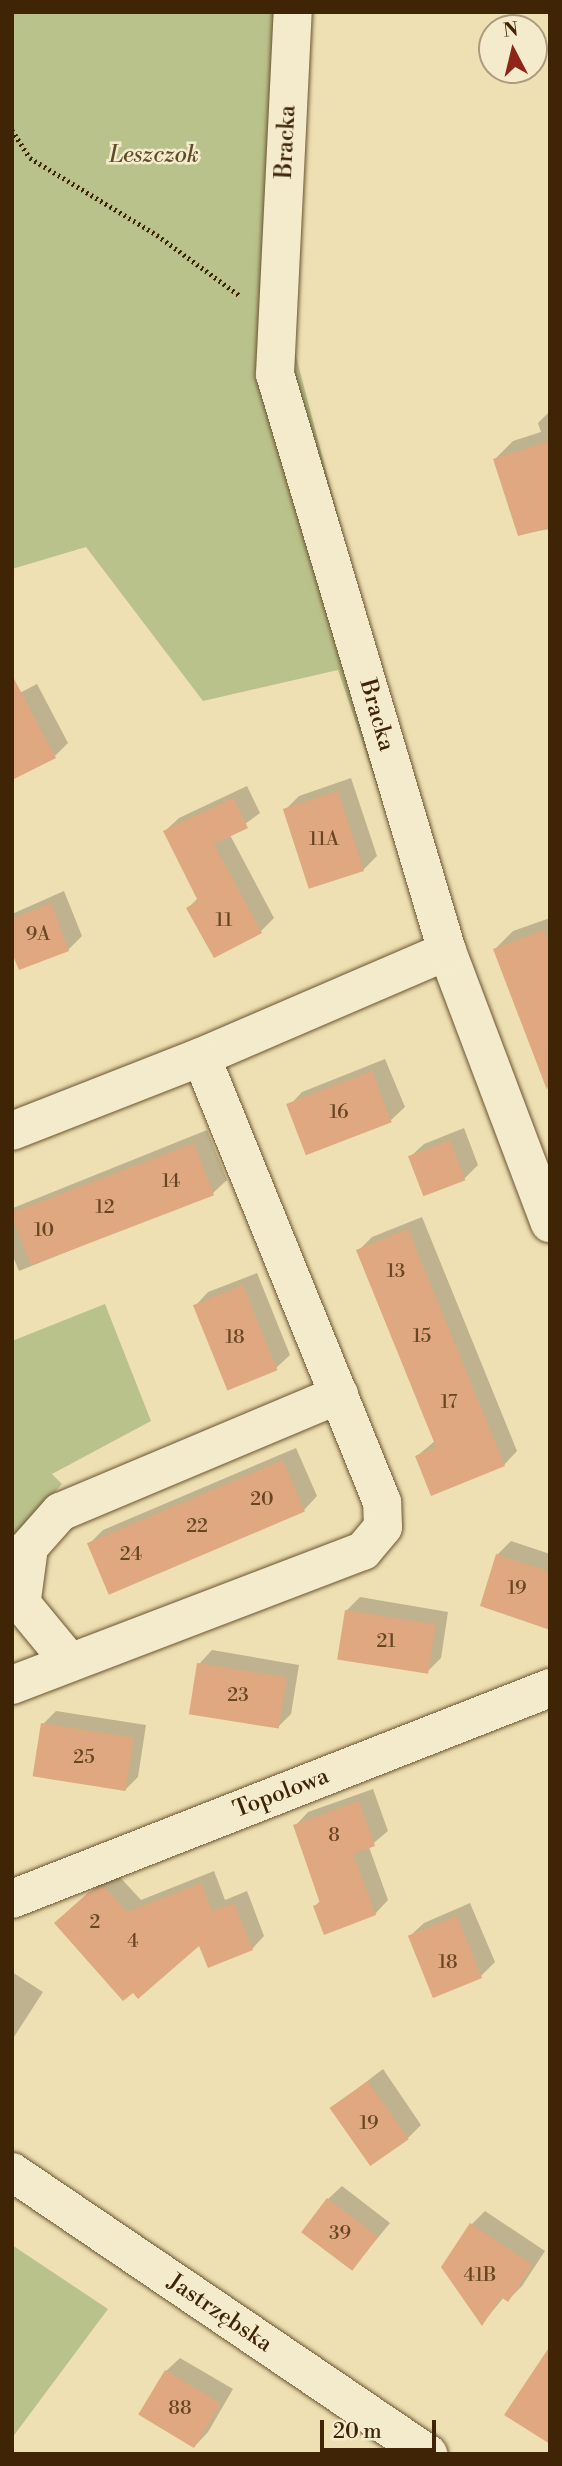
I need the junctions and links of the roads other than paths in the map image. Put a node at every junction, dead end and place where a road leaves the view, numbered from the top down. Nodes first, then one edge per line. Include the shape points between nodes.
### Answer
1 (293, 12) edge
2 (447, 951) junction
3 (201, 1057) junction
4 (12, 1131) edge
5 (550, 1223) edge
6 (339, 1395) junction
7 (17, 1595) edge
8 (68, 1660) junction
9 (12, 1685) edge
10 (550, 1688) edge
11 (12, 1899) edge
12 (12, 2172) edge
13 (428, 2454) edge

1 - 2 street, Bracka via 275,374
2 - 3 street
2 - 5 street, Bracka
3 - 4 street
3 - 6 street
6 - 7 street via 60,1512 29,1547
6 - 8 street via 382,1502 383,1527 363,1550
7 - 8 street
8 - 9 street
10 - 11 street, Topolowa
12 - 13 street, Jastrzębska

